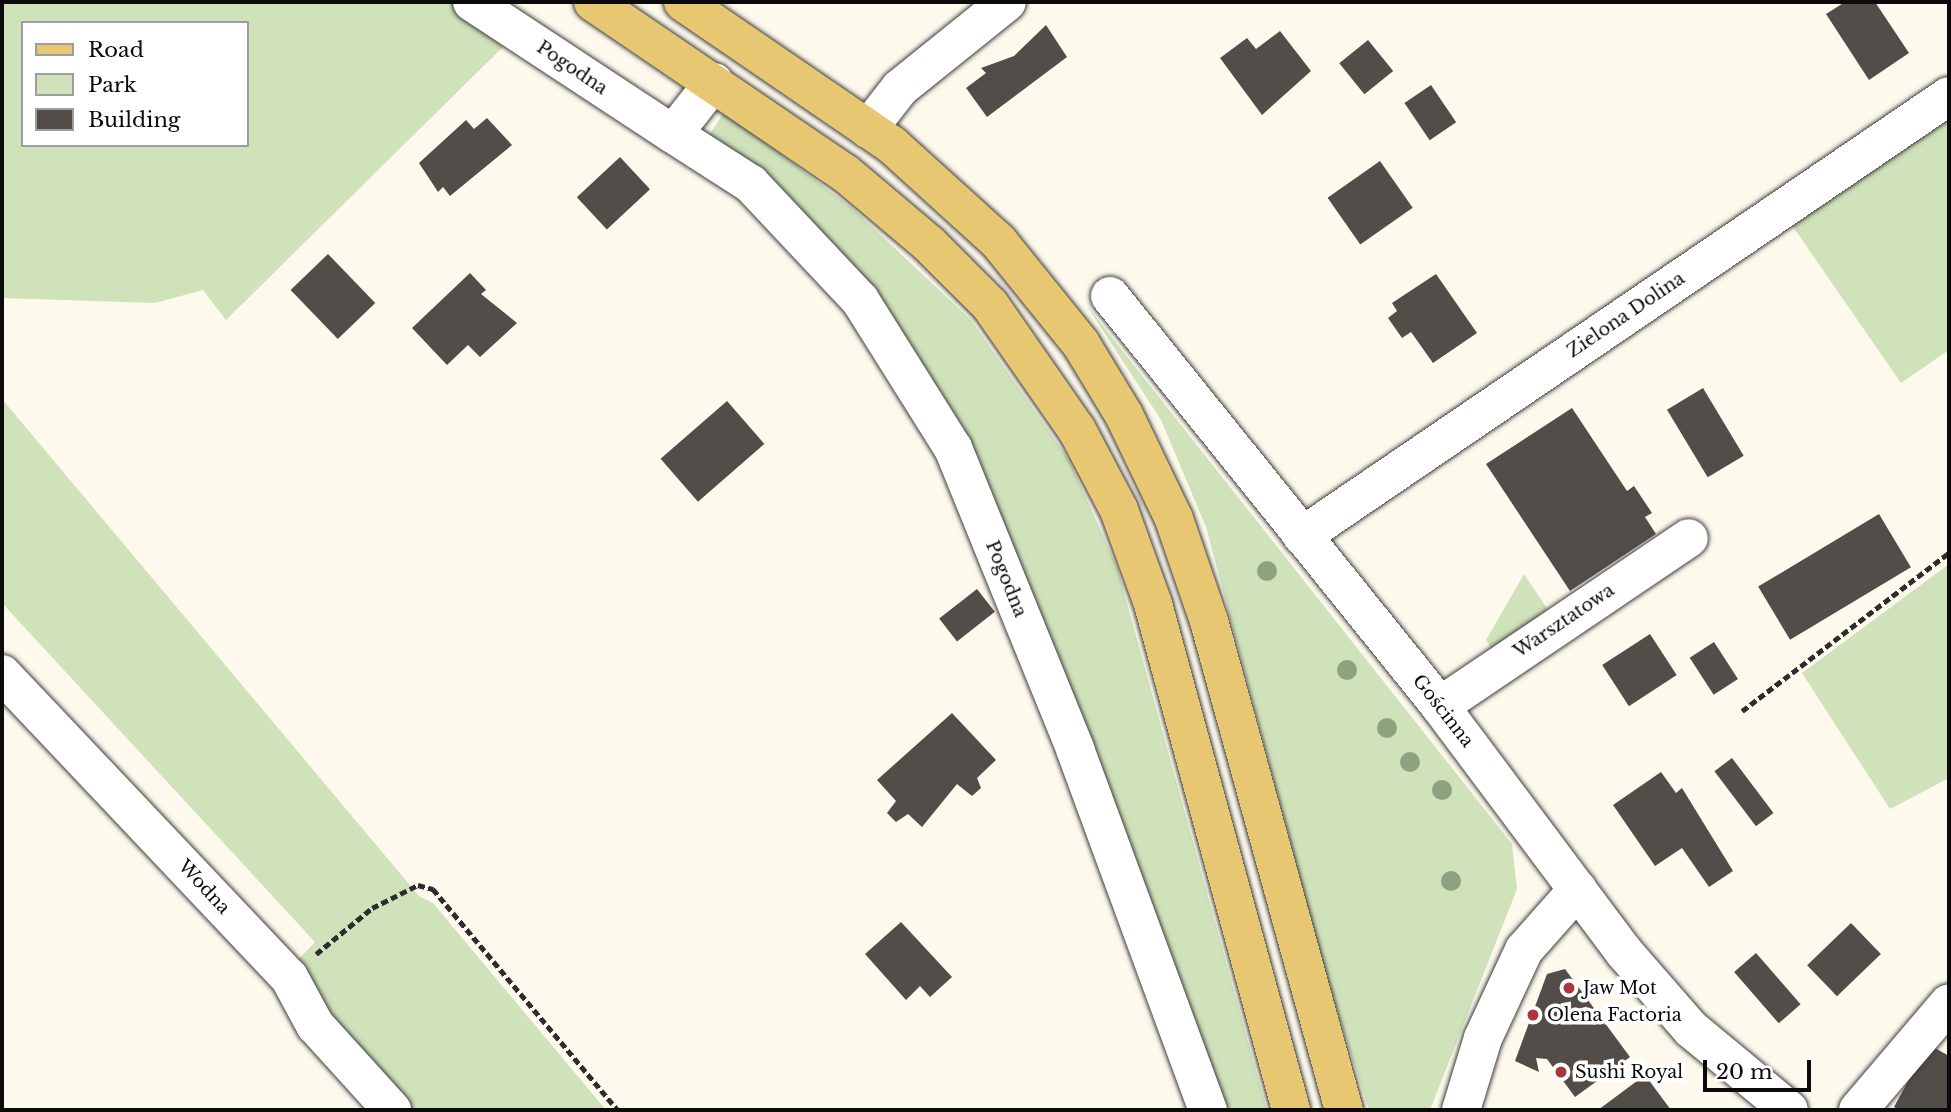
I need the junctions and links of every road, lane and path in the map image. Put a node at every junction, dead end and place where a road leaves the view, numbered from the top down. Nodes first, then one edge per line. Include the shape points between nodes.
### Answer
1 (472, 2) edge
2 (593, 2) edge
3 (683, 2) edge
4 (1007, 2) edge
5 (714, 82) junction
6 (1949, 96) edge
7 (868, 129) junction
8 (673, 134) junction
9 (1110, 296) dead end
10 (1302, 536) junction
11 (1689, 538) dead end
12 (1949, 553) edge
13 (2, 674) edge
14 (1440, 706) junction
15 (1742, 711) dead end
16 (1578, 889) junction
17 (289, 977) junction
18 (1949, 1003) edge
19 (392, 1110) edge
20 (618, 1110) edge
21 (1208, 1110) edge
22 (1291, 1110) edge
23 (1344, 1110) edge
24 (1461, 1110) edge
25 (1789, 1110) edge
26 (1858, 1110) edge

1 - 8 street, Pogodna
2 - 5 main road
3 - 7 main road
4 - 7 street via 900,88
5 - 8 street
5 - 22 main road via 845,173 929,244 990,305 1077,430 1119,510 1153,604
6 - 10 street, Zielona Dolina
7 - 23 main road via 998,241 1081,344 1124,415 1174,519 1209,621
8 - 21 street, Pogodna via 751,184 860,300 953,448 1075,749
9 - 10 street, Gościnna
10 - 14 street, Gościnna
11 - 14 street, Warsztatowa
12 - 15 path
13 - 17 street, Wodna
14 - 16 street, Gościnna
16 - 24 street via 1524,950 1483,1038
16 - 25 street, Gościnna via 1691,1029
17 - 19 street, Wodna via 315,1025
17 - 20 path via 372,908 418,886 433,889
18 - 26 street

